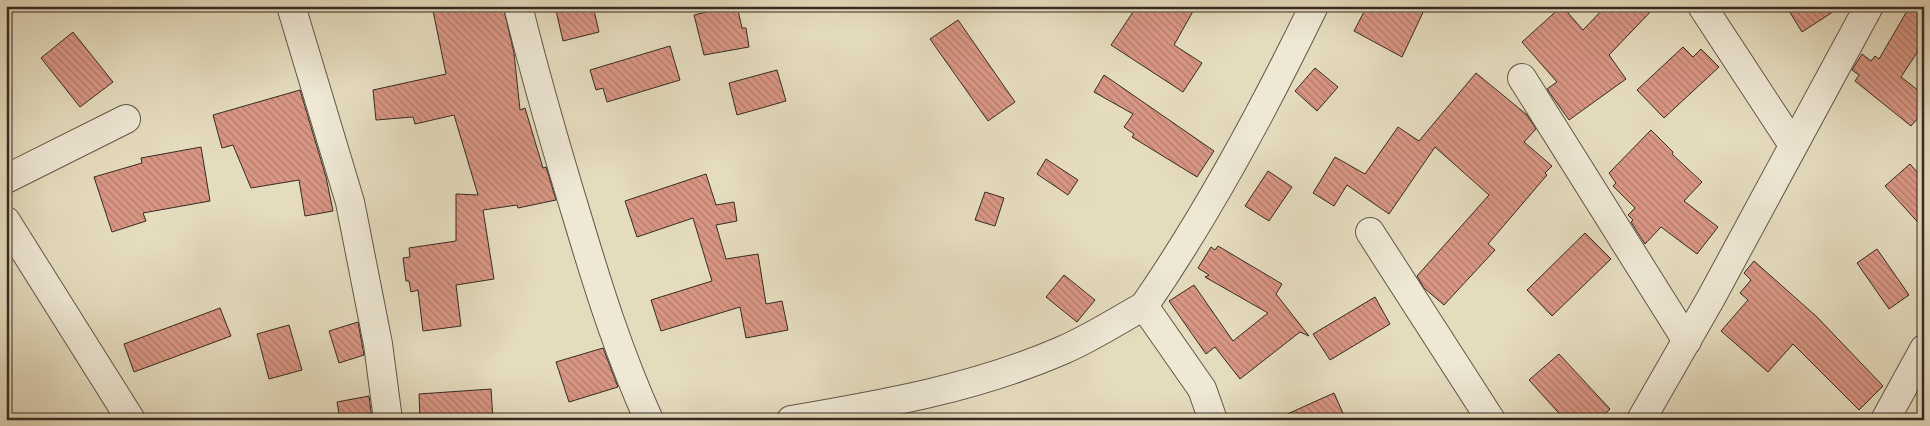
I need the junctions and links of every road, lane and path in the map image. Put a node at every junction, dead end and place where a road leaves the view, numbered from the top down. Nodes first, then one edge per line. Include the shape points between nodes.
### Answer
1 (290, 6) edge
2 (518, 6) edge
3 (1314, 6) edge
4 (1702, 6) edge
5 (1869, 6) edge
6 (1522, 78) dead end
7 (126, 119) dead end
8 (1793, 145) junction
9 (6, 179) edge
10 (6, 221) edge
11 (1370, 232) dead end
12 (1144, 306) junction
13 (1687, 340) junction
14 (1924, 349) edge
15 (131, 420) edge
16 (388, 420) edge
17 (648, 420) edge
18 (791, 420) edge
19 (1212, 420) edge
20 (1490, 420) edge
21 (1641, 420) edge
22 (1885, 420) edge

1 - 16 street via 350,202 378,344
2 - 17 street via 541,98 604,307
3 - 12 street via 1282,72 1199,219
4 - 8 street
5 - 8 street
6 - 13 street
7 - 9 street
8 - 13 street
10 - 15 street
11 - 20 street
12 - 18 street via 1064,350 972,384 892,403
12 - 19 street via 1202,389
13 - 21 street
14 - 22 street

